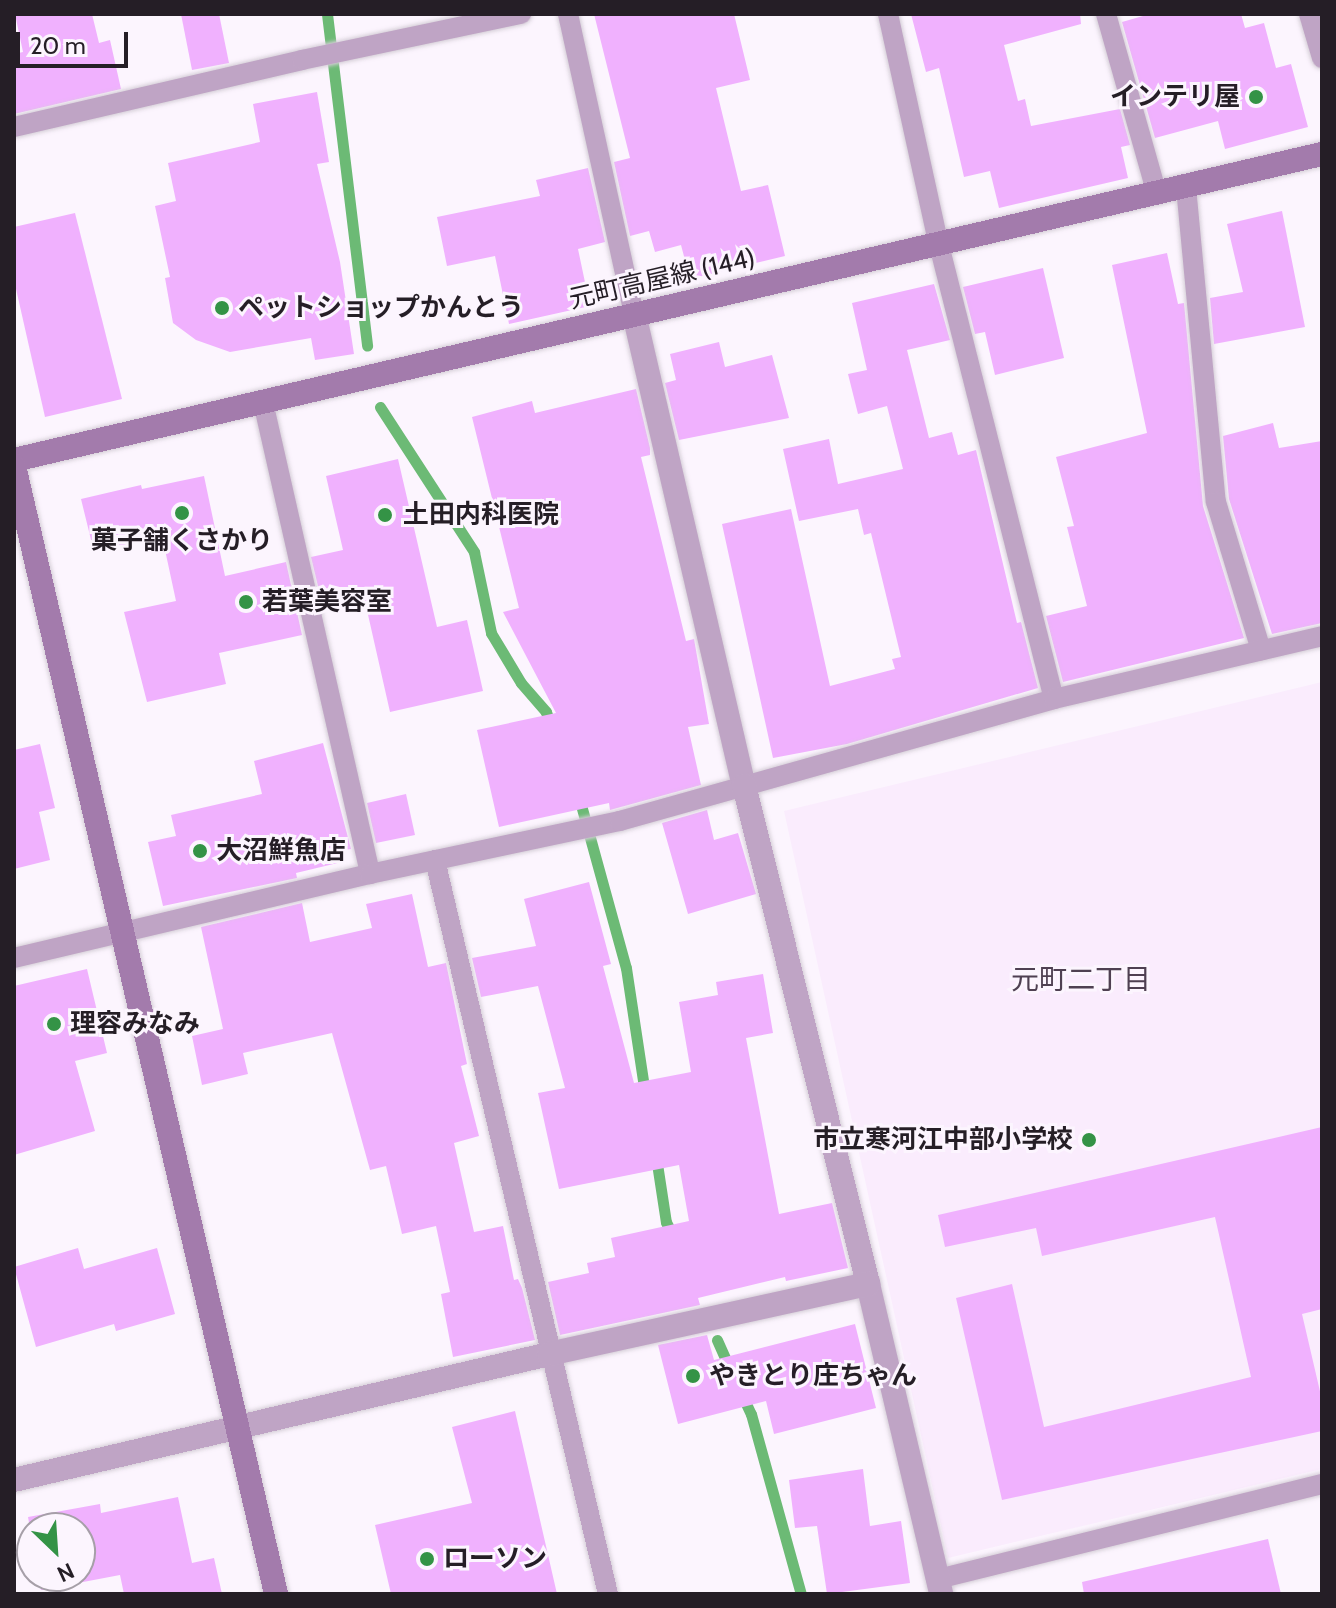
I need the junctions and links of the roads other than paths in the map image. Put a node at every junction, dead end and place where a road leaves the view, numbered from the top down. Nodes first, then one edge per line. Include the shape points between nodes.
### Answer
1 (521, 14) edge
2 (568, 14) edge
3 (888, 14) edge
4 (1106, 14) edge
5 (1309, 14) edge
6 (1322, 58) edge
7 (14, 127) edge
8 (1322, 154) edge
9 (1186, 187) junction
10 (1157, 194) junction
11 (939, 245) junction
12 (634, 314) junction
13 (263, 402) junction
14 (14, 460) edge
15 (14, 466) edge
16 (1322, 636) edge
17 (1261, 650) junction
18 (1054, 699) junction
19 (744, 785) junction
20 (435, 860) junction
21 (370, 874) junction
22 (121, 934) junction
23 (14, 958) edge
24 (868, 1284) junction
25 (549, 1354) junction
26 (237, 1428) junction
27 (14, 1480) edge
28 (1322, 1484) edge
29 (939, 1586) edge
30 (276, 1594) edge
31 (608, 1594) edge

1 - 7 lane
2 - 12 lane
3 - 11 lane
4 - 10 lane
5 - 6 lane
8 - 9 main road, 元町高屋線 (144)
9 - 10 main road, 元町高屋線 (144)
9 - 17 lane via 1216,502
10 - 11 main road, 元町高屋線 (144)
11 - 12 main road, 元町高屋線 (144)
11 - 18 lane
12 - 13 main road, 元町高屋線 (144)
12 - 19 street
13 - 14 main road, 元町高屋線 (144)
13 - 21 lane
15 - 22 main road
16 - 17 lane
17 - 18 lane
18 - 19 lane
19 - 20 lane via 620,821
19 - 24 street
20 - 21 lane
20 - 25 lane
21 - 22 lane
22 - 23 lane
22 - 26 main road
24 - 25 street
24 - 29 street
25 - 26 street
25 - 31 lane
26 - 27 street
26 - 30 main road
28 - 29 lane

